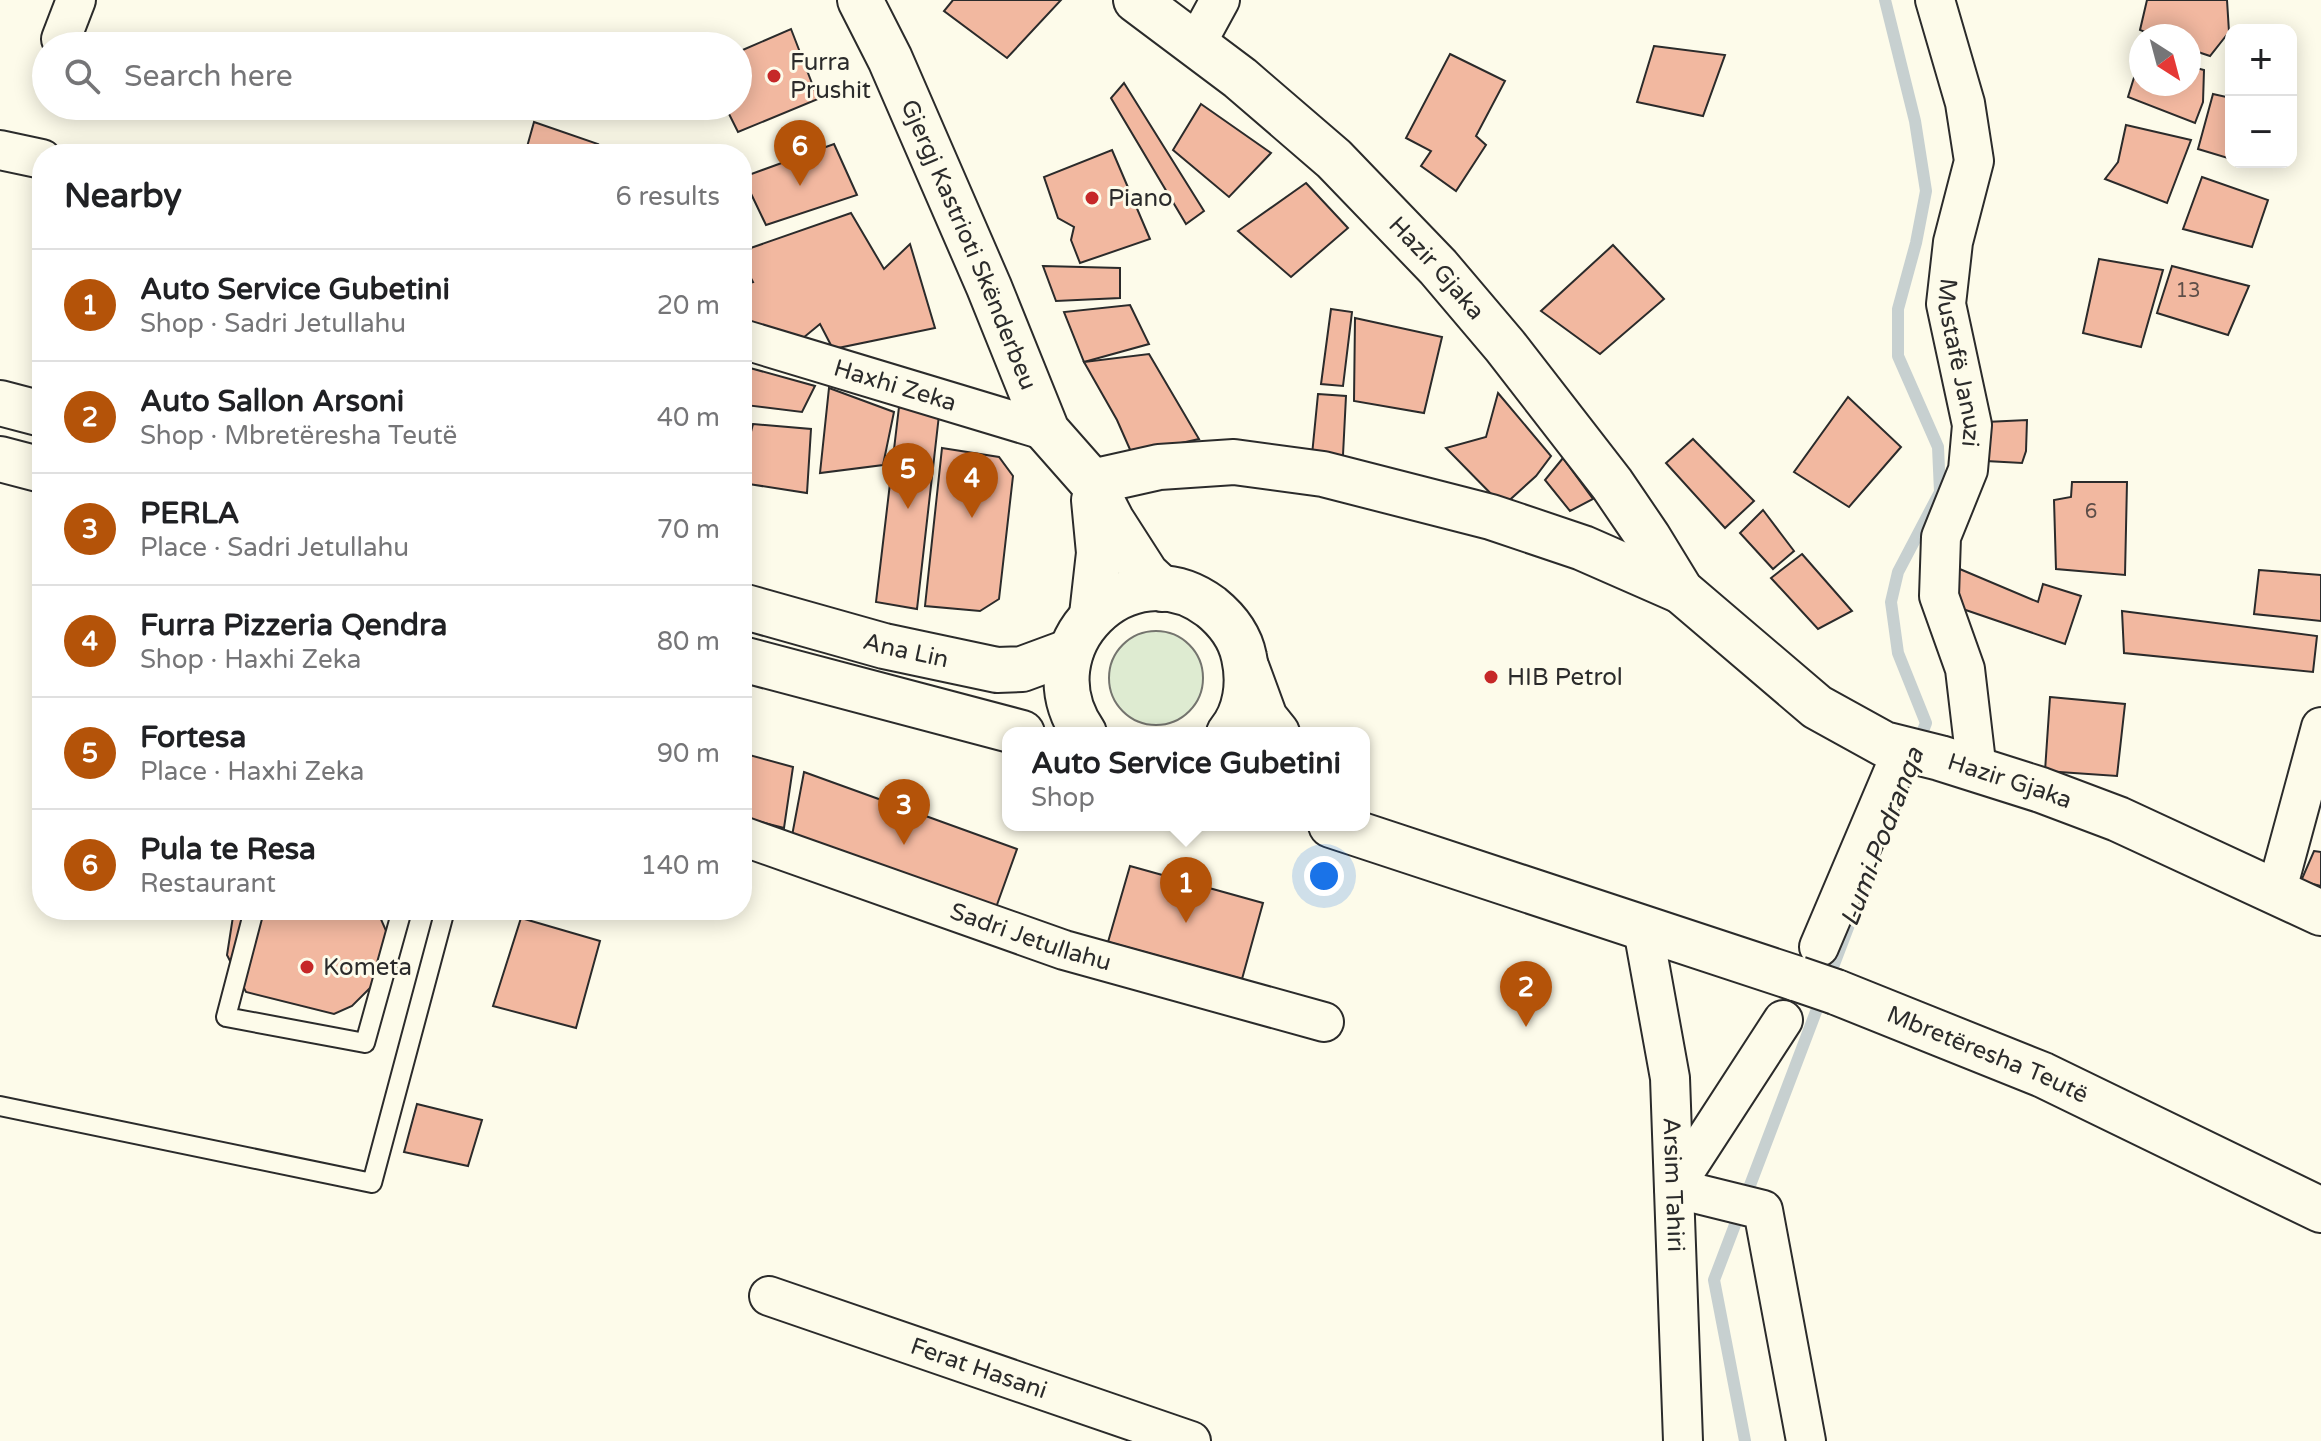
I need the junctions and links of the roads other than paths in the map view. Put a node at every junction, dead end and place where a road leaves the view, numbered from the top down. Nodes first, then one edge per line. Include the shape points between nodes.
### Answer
1 (76, 0) edge
2 (860, 0) edge
3 (1136, 0) edge
4 (1220, 0) edge
5 (1935, 0) edge
6 (64, 32) edge
7 (1196, 44) junction
8 (0, 150) edge
9 (32, 157) edge
10 (752, 342) edge
11 (0, 403) edge
12 (32, 411) edge
13 (1047, 431) junction
14 (0, 459) edge
15 (32, 467) edge
16 (1092, 482) junction
17 (1162, 589) junction
18 (1681, 591) junction
19 (752, 609) edge
20 (1082, 633) junction
21 (752, 662) edge
22 (1247, 669) junction
23 (1081, 727) edge
24 (1232, 727) edge
25 (1272, 727) edge
26 (2321, 727) edge
27 (1002, 728) edge
28 (1926, 756) junction
29 (1370, 809) edge
30 (1349, 831) edge
31 (752, 840) edge
32 (2276, 893) junction
33 (2321, 913) edge
34 (251, 920) edge
35 (399, 920) edge
36 (442, 920) edge
37 (1643, 929) junction
38 (1818, 972) junction
39 (1783, 1020) dead end
40 (1324, 1022) dead end
41 (0, 1106) edge
42 (1674, 1188) junction
43 (2321, 1210) edge
44 (769, 1296) dead end
45 (1191, 1441) edge
46 (1683, 1441) edge
47 (1806, 1441) edge

1 - 6 street
2 - 13 street, Gjergj Kastrioti Skënderbeu via 890,59
3 - 7 street, Hazir Gjaka
4 - 7 street
5 - 28 street, Mustafë Januzi via 1965,103 1974,161 1953,242 1946,304 1972,425 1968,470 1941,537 1939,596 1965,669
7 - 18 street, Hazir Gjaka via 1334,159 1438,267 1612,484
8 - 9 street
10 - 13 street, Haxhi Zeka
11 - 12 street
13 - 16 street, Gjergj Kastrioti Skënderbeu
14 - 15 street
16 - 17 street, Gjergj Kastrioti Skënderbeu via 1146,574
16 - 18 street, Hazir Gjaka via 1159,467 1234,462 1323,474 1491,517 1583,548
16 - 20 street via 1099,553
17 - 20 street, Ana Lin via 1124,595
17 - 22 street via 1182,592 1219,613 1242,648
18 - 28 street, Hazir Gjaka via 1817,707
19 - 20 street, Ana Lin via 884,646 997,670 1022,669
20 - 23 street via 1066,669 1066,687
21 - 27 street
22 - 24 street via 1247,690
22 - 25 street
26 - 32 street
28 - 32 street, Hazir Gjaka via 2118,819
28 - 38 street
29 - 37 street, Mbretëresha Teutë
30 - 37 street, Mbretëresha Teutë
31 - 40 street, Sadri Jetullahu via 1064,950
32 - 33 street, Hazir Gjaka
34 - 35 lane via 226,1017 365,1043
36 - 41 lane via 372,1183
37 - 38 street, Mbretëresha Teutë
37 - 42 street, Arsim Tahiri via 1670,1078
38 - 43 street, Mbretëresha Teutë
39 - 42 street
42 - 46 street, Arsim Tahiri
42 - 47 street via 1763,1210
44 - 45 street, Ferat Hasani

